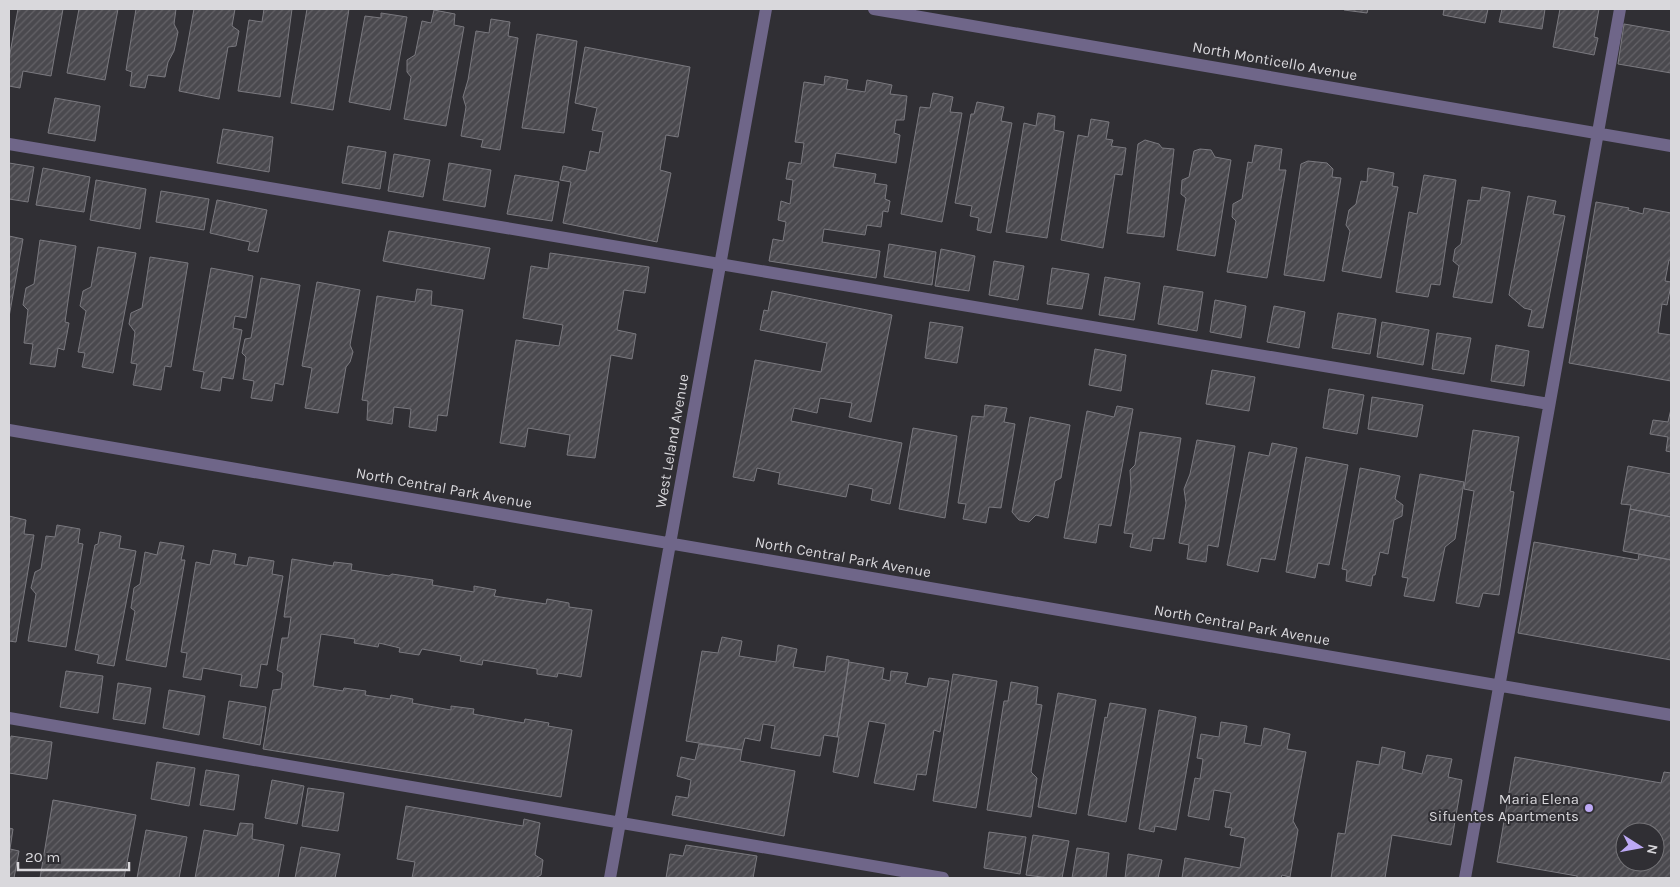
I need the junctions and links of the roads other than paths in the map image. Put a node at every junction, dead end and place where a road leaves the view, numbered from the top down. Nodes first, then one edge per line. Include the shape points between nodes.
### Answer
1 (766, 9) edge
2 (874, 9) edge
3 (1620, 9) edge
4 (1598, 133) junction
5 (9, 144) edge
6 (1671, 146) edge
7 (720, 264) junction
8 (1549, 404) junction
9 (9, 430) edge
10 (671, 544) junction
11 (1499, 686) junction
12 (1671, 715) edge
13 (9, 718) edge
14 (620, 823) junction
15 (610, 878) edge
16 (943, 878) edge
17 (1465, 878) edge

1 - 7 street, West Leland Avenue
2 - 4 street, North Monticello Avenue
3 - 4 street
4 - 6 street, North Monticello Avenue
4 - 8 street
5 - 7 street
7 - 8 street
7 - 10 street, West Leland Avenue
8 - 11 street
9 - 10 street, North Central Park Avenue
10 - 11 street, North Central Park Avenue
10 - 14 street, West Leland Avenue
11 - 12 street, North Central Park Avenue
11 - 17 street
13 - 14 street
14 - 15 street, West Leland Avenue
14 - 16 street

